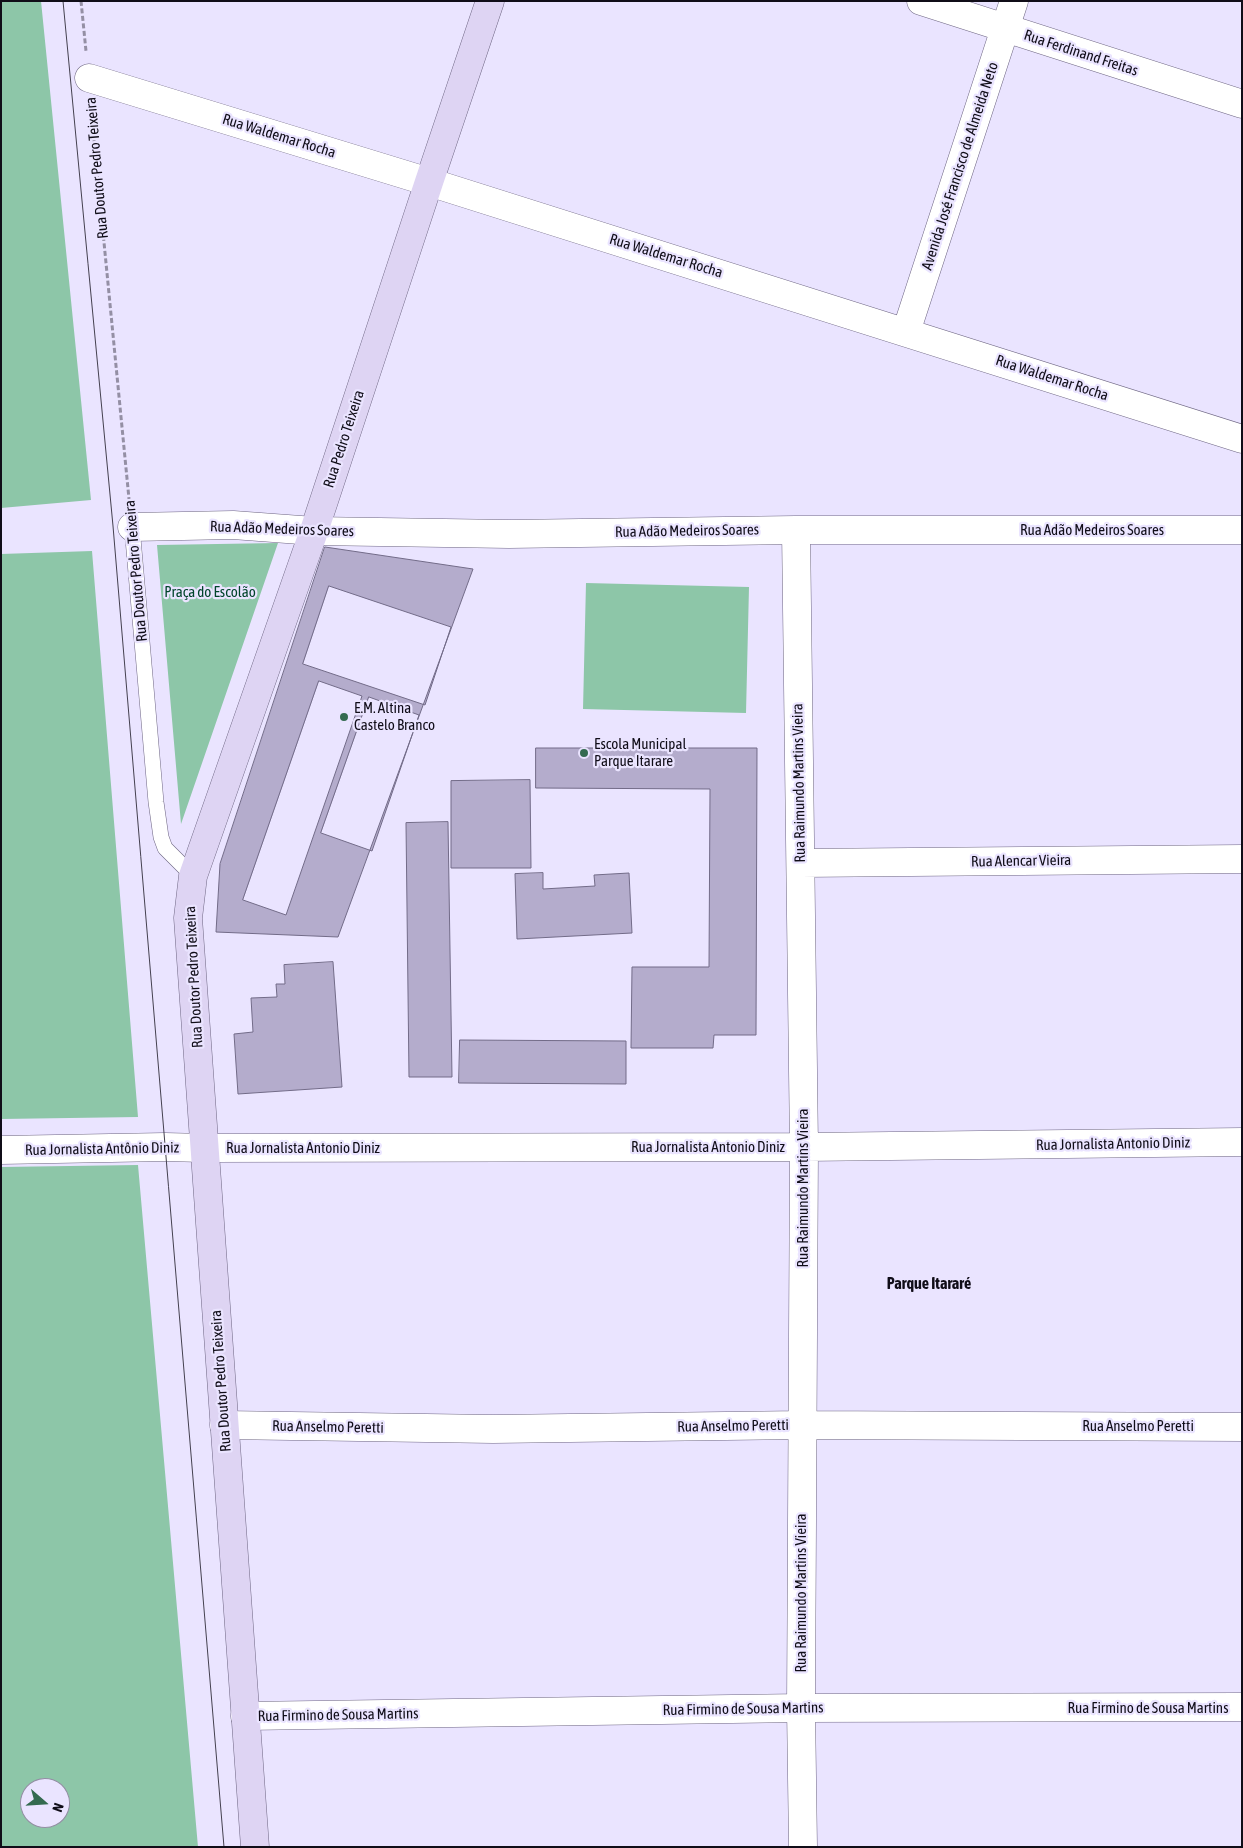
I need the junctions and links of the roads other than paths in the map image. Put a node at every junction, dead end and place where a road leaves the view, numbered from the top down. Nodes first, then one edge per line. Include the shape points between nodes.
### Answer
1 (490, 1) edge
2 (921, 1) edge
3 (1014, 1) edge
4 (1005, 29) junction
5 (88, 78) road end
6 (1242, 104) edge
7 (429, 182) junction
8 (906, 332) junction
9 (1242, 439) edge
10 (132, 527) joint
11 (796, 530) junction
12 (1242, 530) edge
13 (314, 531) junction
14 (1242, 859) edge
15 (800, 863) junction
16 (193, 876) junction
17 (1242, 1142) edge
18 (804, 1147) junction
19 (204, 1148) junction
20 (1, 1150) edge
21 (224, 1425) junction
22 (802, 1425) junction
23 (1242, 1426) edge
24 (801, 1708) junction
25 (1242, 1708) edge
26 (245, 1716) junction
27 (255, 1847) edge
28 (803, 1847) edge

1 - 7 main road, Rua Pedro Teixeira
2 - 4 street, Rua Ferdinand Freitas
3 - 4 street, Avenida José Francisco de Almeida Neto
4 - 6 street, Rua Ferdinand Freitas
4 - 8 street, Avenida José Francisco de Almeida Neto
5 - 7 street, Rua Waldemar Rocha
7 - 8 street, Rua Waldemar Rocha
7 - 13 main road, Rua Pedro Teixeira
8 - 9 street, Rua Waldemar Rocha
10 - 13 street, Rua Adão Medeiros Soares via 233,525
10 - 16 lane, Rua Doutor Pedro Teixeira via 161,837 165,848
11 - 12 street, Rua Adão Medeiros Soares
11 - 13 street, Rua Adão Medeiros Soares via 509,534
11 - 15 street, Rua Raimundo Martins Vieira
13 - 16 main road, Rua Pedro Teixeira
14 - 15 street, Rua Alencar Vieira
15 - 18 street, Rua Raimundo Martins Vieira
16 - 19 main road, Rua Doutor Pedro Teixeira via 188,918
17 - 18 street, Rua Jornalista Antonio Diniz
18 - 19 street, Rua Jornalista Antonio Diniz
18 - 22 street, Rua Raimundo Martins Vieira
19 - 20 street, Rua Jornalista Antônio Diniz
19 - 21 main road, Rua Doutor Pedro Teixeira
21 - 22 street, Rua Anselmo Peretti via 493,1428
21 - 26 main road, Rua Doutor Pedro Teixeira
22 - 23 street, Rua Anselmo Peretti
22 - 24 street, Rua Raimundo Martins Vieira
24 - 25 street, Rua Firmino de Sousa Martins
24 - 26 street, Rua Firmino de Sousa Martins
24 - 28 street, Rua Raimundo Martins Vieira
26 - 27 main road, Rua Doutor Pedro Teixeira

